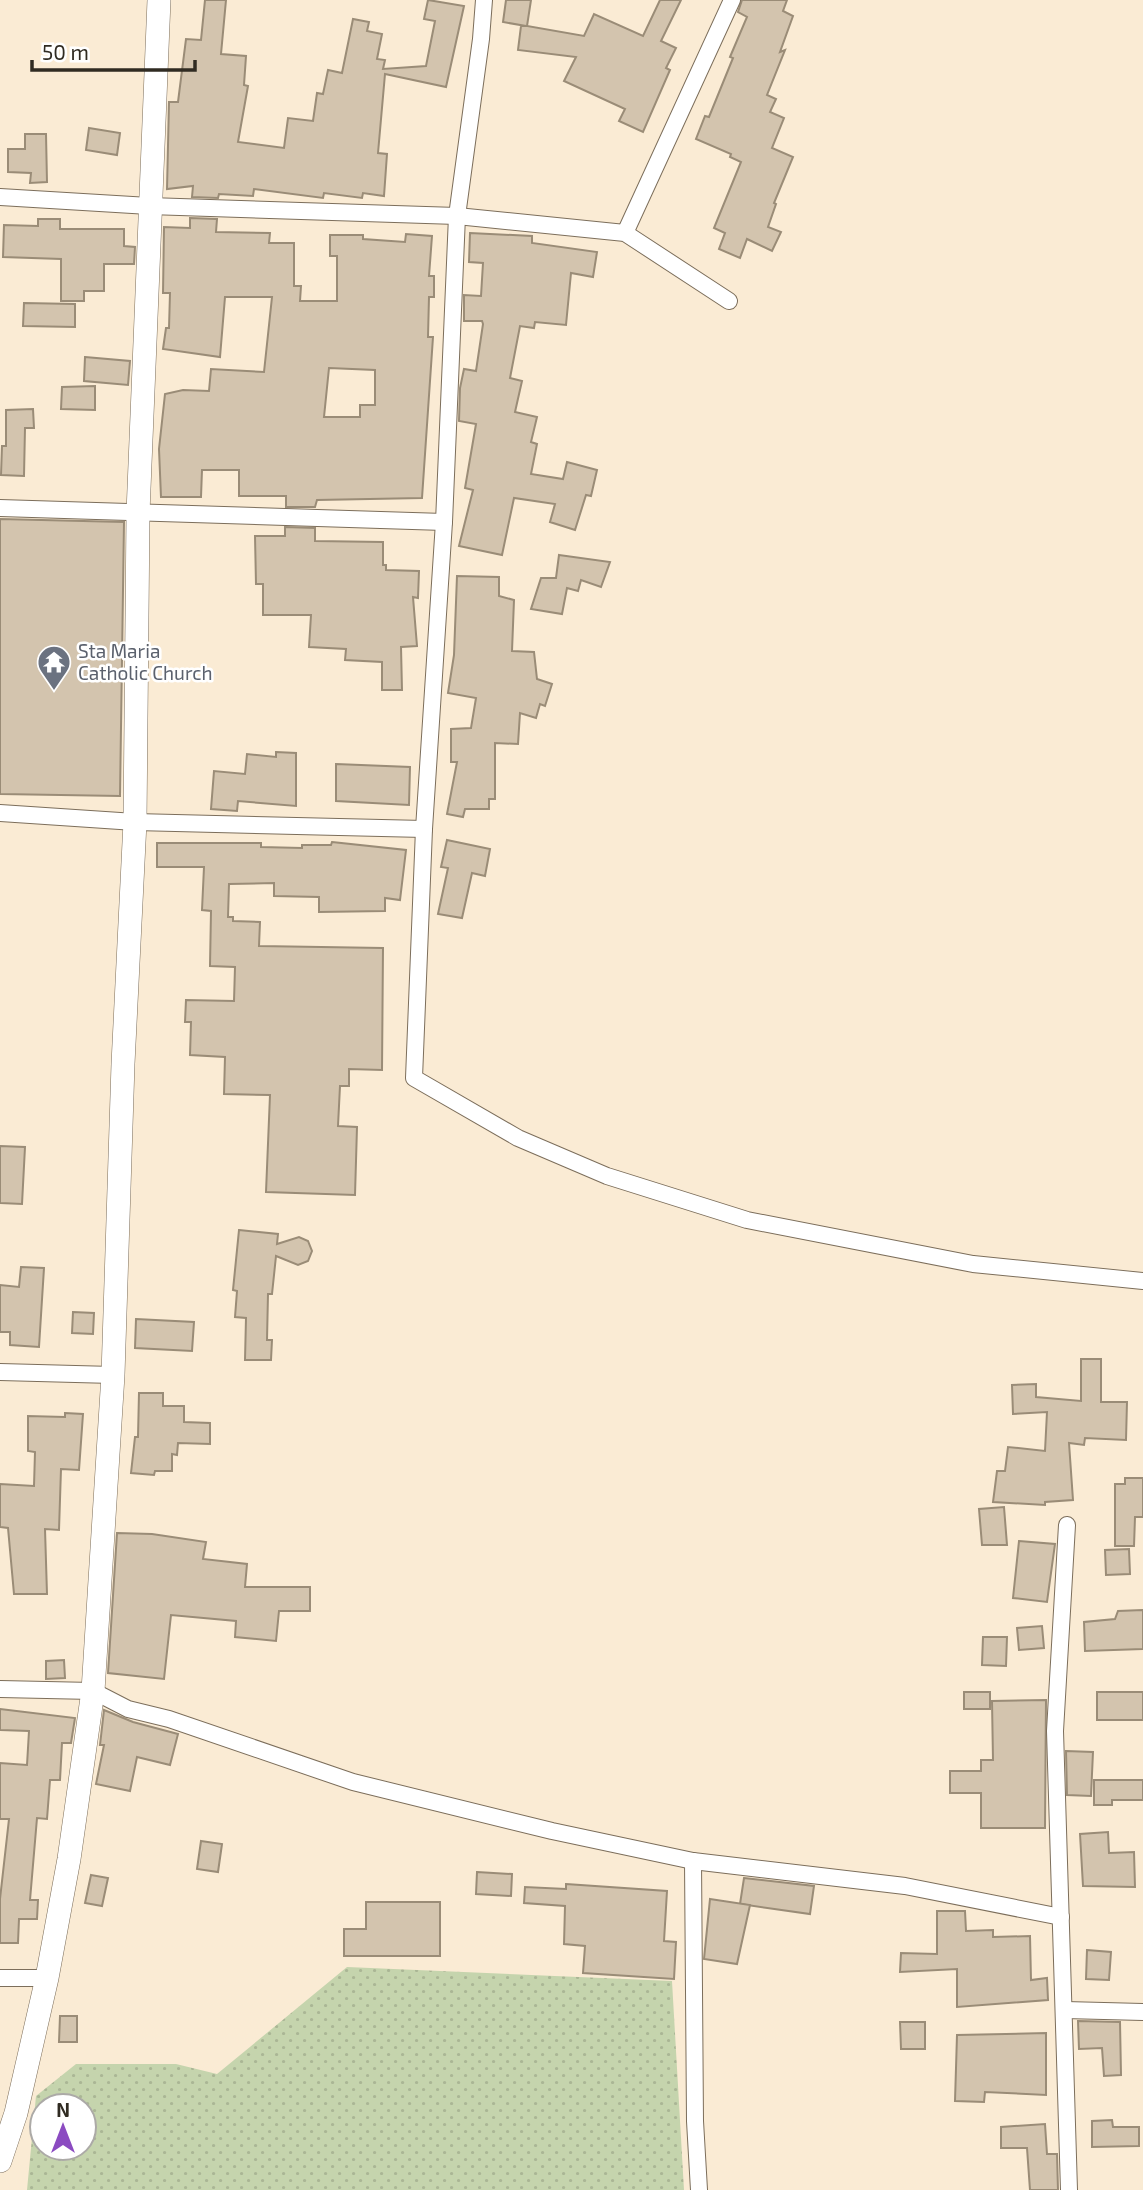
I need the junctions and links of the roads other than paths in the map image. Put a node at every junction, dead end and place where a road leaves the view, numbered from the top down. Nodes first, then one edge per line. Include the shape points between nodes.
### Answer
1 (159, 0) edge
2 (484, 0) edge
3 (732, 0) edge
4 (0, 197) edge
5 (149, 206) junction
6 (457, 216) junction
7 (625, 233) junction
8 (729, 301) dead end
9 (0, 508) edge
10 (138, 513) junction
11 (444, 522) junction
12 (0, 813) edge
13 (135, 821) junction
14 (424, 830) junction
15 (1143, 1281) edge
16 (0, 1372) edge
17 (113, 1376) junction
18 (1067, 1525) dead end
19 (0, 1689) edge
20 (93, 1691) junction
21 (693, 1861) junction
22 (1061, 1917) junction
23 (0, 1978) edge
24 (47, 1978) junction
25 (1065, 2010) junction
26 (1143, 2012) edge
27 (0, 2161) edge
28 (699, 2190) edge
29 (1069, 2190) edge

1 - 5 street
2 - 6 street
3 - 7 street
4 - 5 street
5 - 6 street
5 - 10 street
6 - 7 street
6 - 11 street
7 - 8 street
9 - 10 street
10 - 11 street
10 - 13 street
11 - 14 street
12 - 13 street
13 - 14 street
13 - 17 street
14 - 15 street via 414,1078 518,1138 607,1176 747,1220 973,1264
16 - 17 street
17 - 20 street
18 - 22 street via 1055,1731
19 - 20 street
20 - 21 street via 128,1709 352,1782
20 - 24 street
21 - 22 street via 905,1886
21 - 28 street
22 - 25 street
23 - 24 street
24 - 27 street via 16,2113
25 - 26 street
25 - 29 street

